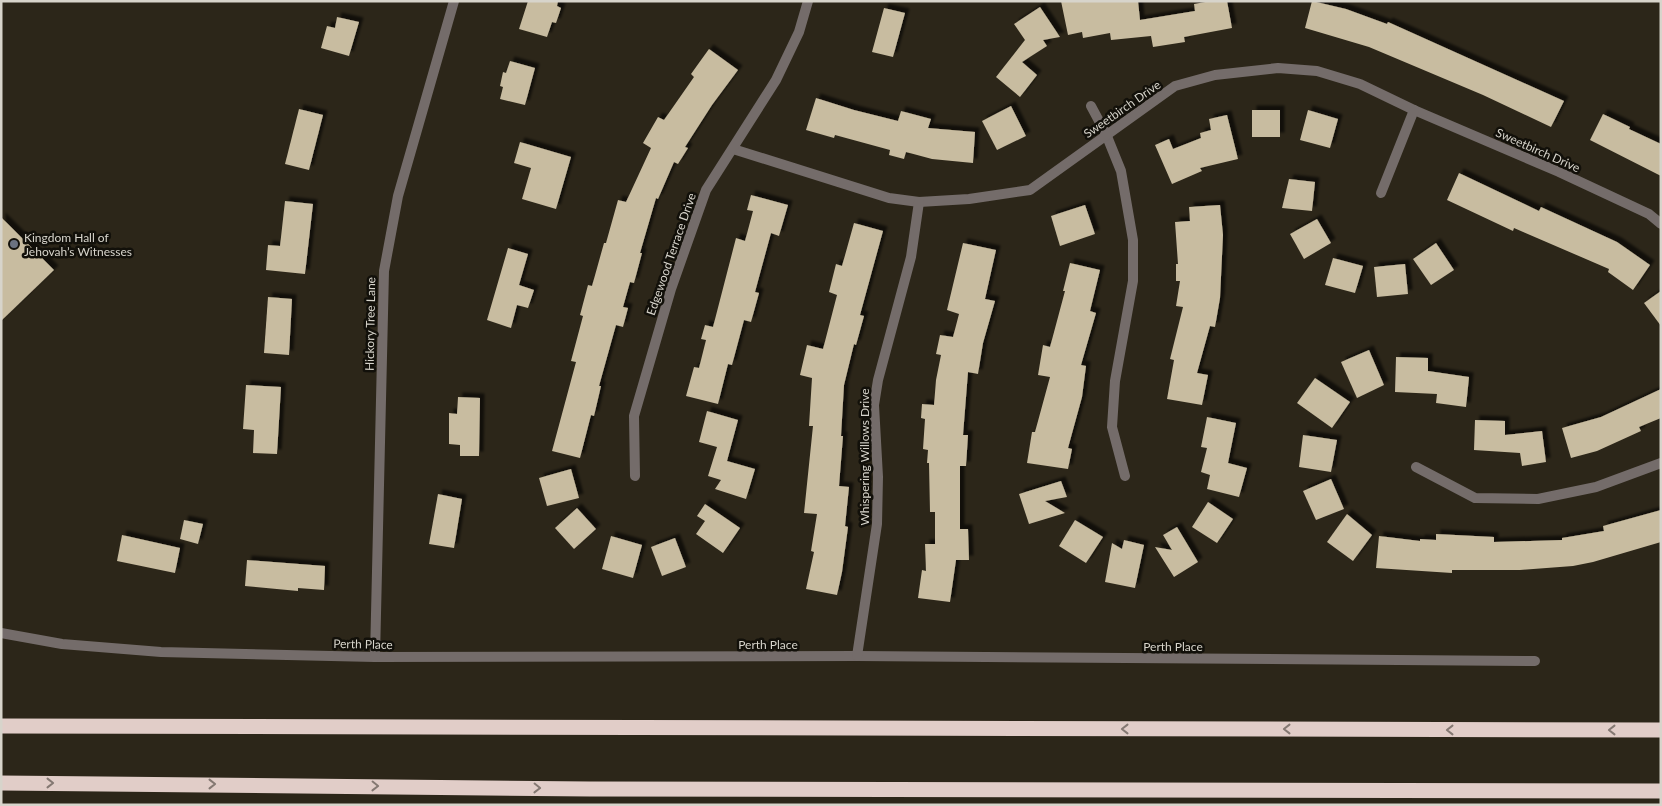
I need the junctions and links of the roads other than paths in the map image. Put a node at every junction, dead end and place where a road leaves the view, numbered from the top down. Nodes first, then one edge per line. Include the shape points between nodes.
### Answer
1 (454, 1) edge
2 (808, 1) edge
3 (1090, 106) dead end
4 (1414, 110) junction
5 (1106, 134) junction
6 (733, 149) junction
7 (1381, 192) dead end
8 (919, 202) junction
9 (1661, 224) edge
10 (1661, 463) edge
11 (1416, 467) dead end
12 (635, 476) dead end
13 (1126, 476) dead end
14 (1, 633) edge
15 (857, 656) junction
16 (375, 657) junction
17 (1535, 661) dead end
18 (1, 726) edge
19 (1661, 730) edge
20 (1, 783) edge
21 (1661, 792) edge

1 - 16 street, Hickory Tree Lane via 398,196 384,271
2 - 6 street, Edgewood Terrace Drive via 799,32 776,80
3 - 5 street
4 - 5 street, Sweetbirch Drive via 1360,84 1316,72 1278,68 1215,75 1175,86
4 - 7 street
4 - 9 street, Sweetbirch Drive via 1559,172 1649,214
5 - 8 street, Sweetbirch Drive via 1030,190
5 - 13 street via 1121,171 1133,240 1133,281 1115,381 1112,427
6 - 8 street, Sweetbirch Drive via 890,198
6 - 12 street, Edgewood Terrace Drive via 706,190 671,289 634,416
8 - 15 street, Whispering Willows Drive via 910,257 874,405 877,524
10 - 11 street via 1596,487 1538,499 1475,498
14 - 16 street, Perth Place via 62,644 160,652
15 - 16 street, Perth Place
15 - 17 street, Perth Place
19 -> 18 highway
20 -> 21 highway via 628,789

